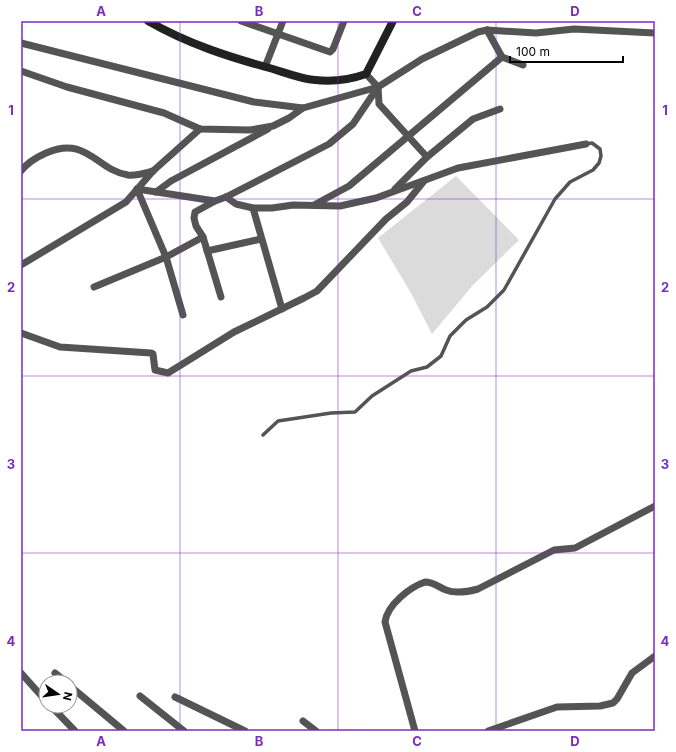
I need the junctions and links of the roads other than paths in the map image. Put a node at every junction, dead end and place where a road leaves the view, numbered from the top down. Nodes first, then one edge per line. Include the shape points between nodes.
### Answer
1 (148, 21) edge
2 (241, 21) edge
3 (283, 21) edge
4 (344, 21) edge
5 (393, 21) edge
6 (487, 30) junction
7 (655, 33) edge
8 (278, 34) junction
9 (21, 43) edge
10 (502, 57) junction
11 (523, 65) dead end
12 (265, 67) junction
13 (21, 71) edge
14 (366, 74) junction
15 (378, 87) junction
16 (303, 108) junction
17 (500, 109) dead end
18 (273, 126) junction
19 (200, 129) junction
20 (408, 135) junction
21 (586, 144) joint
22 (427, 157) junction
23 (22, 169) edge
24 (153, 171) junction
25 (424, 181) junction
26 (137, 189) junction
27 (394, 190) junction
28 (156, 192) junction
29 (226, 197) junction
30 (215, 201) junction
31 (314, 205) junction
32 (253, 208) junction
33 (203, 237) junction
34 (261, 239) junction
35 (207, 251) junction
36 (166, 257) junction
37 (21, 265) edge
38 (94, 287) dead end
39 (221, 297) dead end
40 (282, 309) junction
41 (183, 314) dead end
42 (21, 333) edge
43 (263, 435) dead end
44 (655, 506) edge
45 (655, 656) edge
46 (21, 673) edge
47 (38, 692) edge
48 (78, 693) edge
49 (140, 696) dead end
50 (175, 697) dead end
51 (59, 714) edge
52 (303, 721) dead end
53 (120, 730) edge
54 (75, 731) edge
55 (184, 731) edge
56 (244, 731) edge
57 (316, 731) edge
58 (415, 731) edge
59 (488, 731) edge

1 - 12 main road via 205,49
2 - 8 street
3 - 8 street
4 - 8 street via 330,52
5 - 14 main road
6 - 7 street via 536,33 574,29
6 - 10 street
6 - 15 street via 468,36 422,59
8 - 12 street
9 - 16 street via 254,102
10 - 11 street
10 - 20 street
12 - 14 main road via 314,80 340,80
13 - 19 street via 68,87 164,112
14 - 15 street
15 - 16 street
15 - 20 street via 377,102
15 - 29 street via 353,124 329,144
16 - 18 street
17 - 22 street via 473,119
18 - 19 street via 250,130
18 - 28 street
19 - 24 street
20 - 22 street
20 - 31 street via 350,186
21 - 25 street via 458,168
21 - 43 lane via 592,143 600,149 599,163 593,170 570,182 555,199 504,290 450,336 441,356 427,367 411,370 372,396 354,412 278,421
22 - 27 street
23 - 24 street via 40,156 54,150 69,148 90,154 127,175 134,176
24 - 26 street
25 - 27 street
25 - 40 street via 407,202 386,219 317,291
26 - 28 street
26 - 36 street
26 - 37 street via 126,202
27 - 31 street via 376,198 340,206
28 - 30 street
29 - 30 street
29 - 32 street via 244,207
30 - 33 street via 195,212 196,226
31 - 32 street
32 - 34 street
33 - 35 street
33 - 36 street
34 - 35 street
34 - 40 street
35 - 39 street
36 - 38 street
36 - 41 street
40 - 42 street via 234,332 168,373 155,370 151,353 60,347
44 - 58 street via 574,548 554,550 478,589 452,592 433,582 425,582 397,601 385,622
45 - 59 street via 632,673 613,703 600,706 557,707
46 - 47 street
48 - 53 street
49 - 55 street
50 - 56 street
51 - 54 street
52 - 57 street

